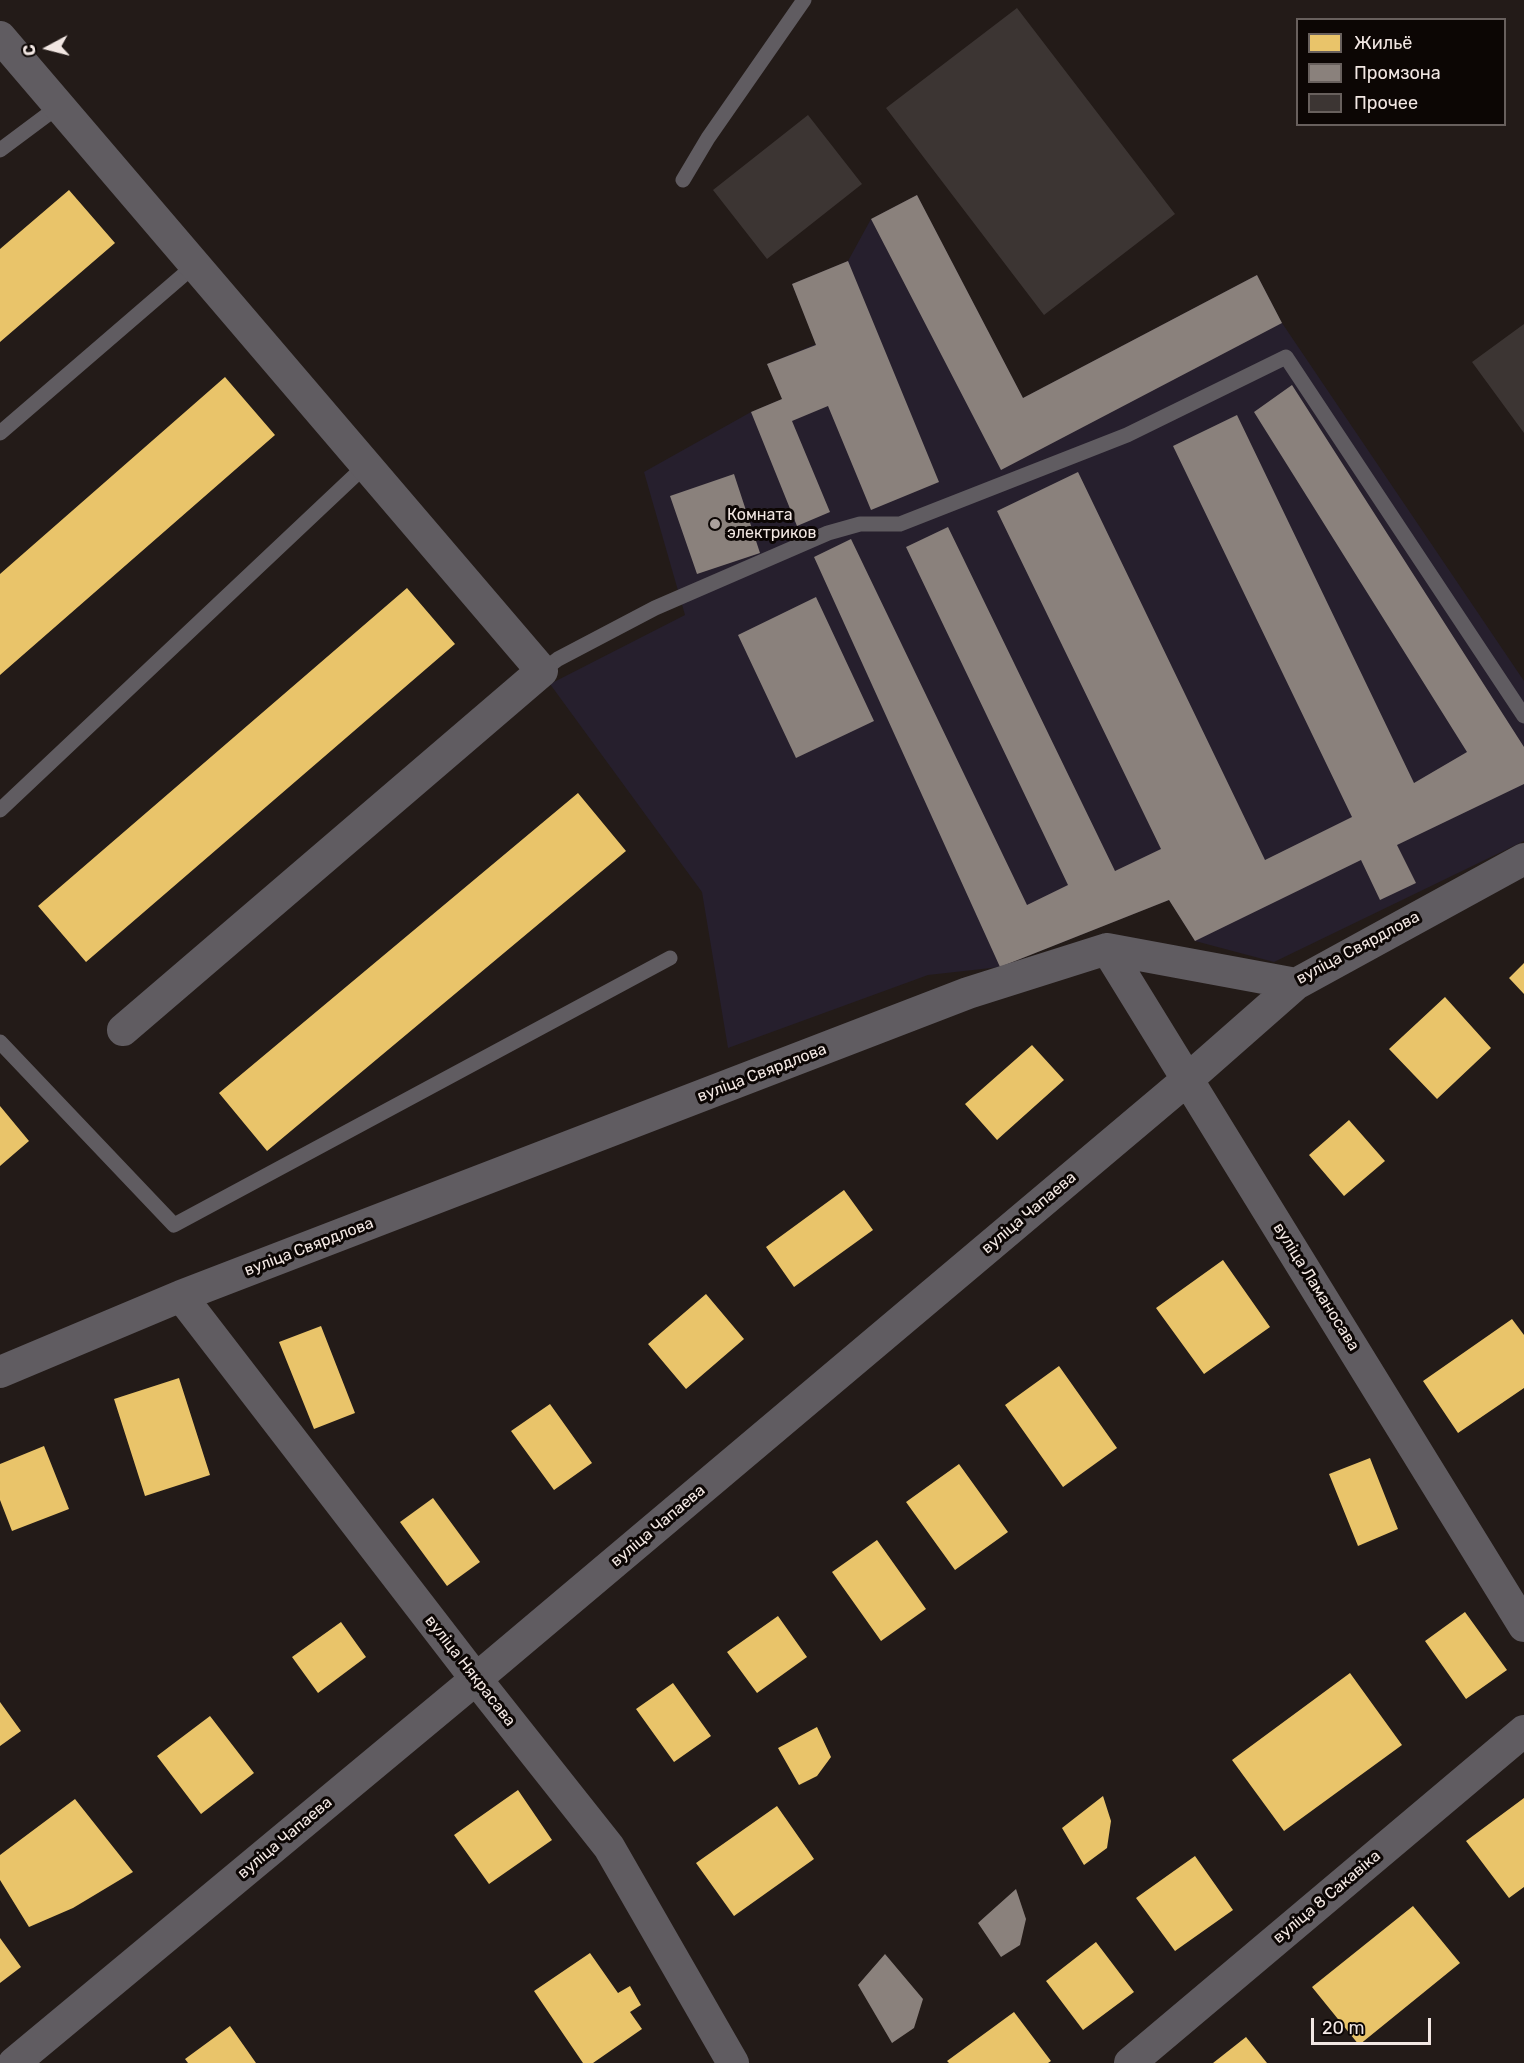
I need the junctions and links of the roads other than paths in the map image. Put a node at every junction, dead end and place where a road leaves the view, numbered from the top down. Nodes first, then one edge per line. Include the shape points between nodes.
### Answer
1 (804, 0) edge
2 (0, 37) edge
3 (59, 106) junction
4 (0, 150) edge
5 (683, 180) dead end
6 (195, 265) junction
7 (0, 434) edge
8 (366, 465) junction
9 (542, 671) junction
10 (1524, 716) edge
11 (0, 810) edge
12 (1524, 859) edge
13 (1107, 949) junction
14 (670, 958) dead end
15 (1296, 984) junction
16 (123, 1029) dead end
17 (0, 1042) edge
18 (1188, 1079) junction
19 (181, 1296) junction
20 (0, 1372) edge
21 (1524, 1626) edge
22 (476, 1679) junction
23 (1524, 1731) edge
24 (14, 2063) edge
25 (732, 2063) edge
26 (1130, 2063) edge

1 - 5 lane
2 - 3 street
3 - 4 lane
3 - 6 street
6 - 7 lane
6 - 8 street
8 - 9 street
8 - 11 lane
9 - 10 lane via 655,609 828,533 860,524 900,524 1127,435 1286,357
9 - 16 street
12 - 15 street, вуліца Свярдлова
13 - 15 street, вуліца Свярдлова
13 - 18 street, вуліца Ламаносава
13 - 19 street, вуліца Свярдлова via 968,993
14 - 17 lane via 174,1225
15 - 18 street, вуліца Чапаева
18 - 21 street, вуліца Ламаносава
18 - 22 street, вуліца Чапаева
19 - 20 street, вуліца Свярдлова
19 - 22 street, вуліца Някрасава
22 - 24 street, вуліца Чапаева
22 - 25 street, вуліца Някрасава via 609,1847
23 - 26 street, вуліца 8 Сакавіка

